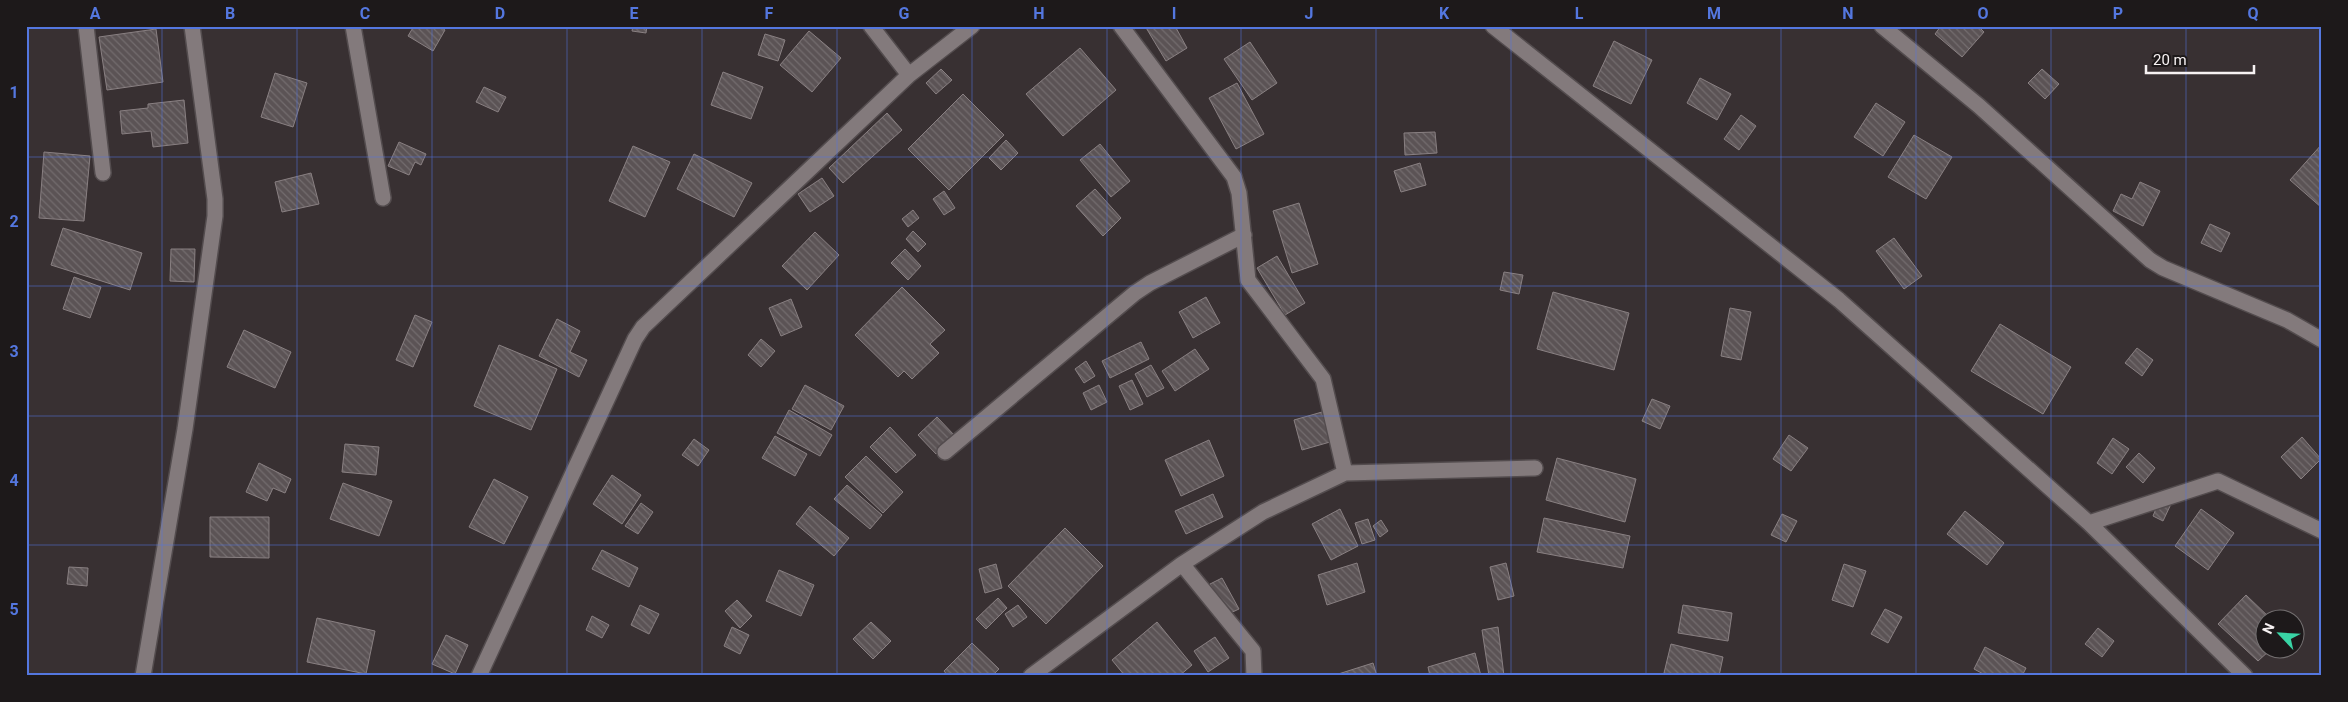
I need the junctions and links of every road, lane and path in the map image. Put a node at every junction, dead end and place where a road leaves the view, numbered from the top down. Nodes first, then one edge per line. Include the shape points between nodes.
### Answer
1 (86, 26) edge
2 (192, 26) edge
3 (353, 26) edge
4 (871, 26) edge
5 (972, 26) edge
6 (1121, 26) edge
7 (1493, 26) edge
8 (1882, 26) edge
9 (909, 75) junction
10 (103, 173) dead end
11 (383, 198) dead end
12 (1244, 235) junction
13 (2322, 340) edge
14 (946, 452) dead end
15 (1535, 468) dead end
16 (1345, 473) junction
17 (2089, 523) junction
18 (2322, 532) edge
19 (1182, 564) junction
20 (143, 676) edge
21 (479, 676) edge
22 (1031, 676) edge
23 (1254, 676) edge
24 (2245, 676) edge

1 - 10 street
2 - 20 street via 215,216 186,429
3 - 11 street
4 - 9 street
5 - 9 street
6 - 12 street via 1234,177
7 - 17 street via 1839,300
8 - 13 street via 1979,106 2150,260 2287,320
9 - 21 street via 643,327
12 - 14 street via 1136,293
12 - 16 street via 1248,280 1323,379
15 - 16 street
16 - 19 street via 1263,512
17 - 18 street via 2218,481
17 - 24 street
19 - 22 street
19 - 23 street via 1253,651

